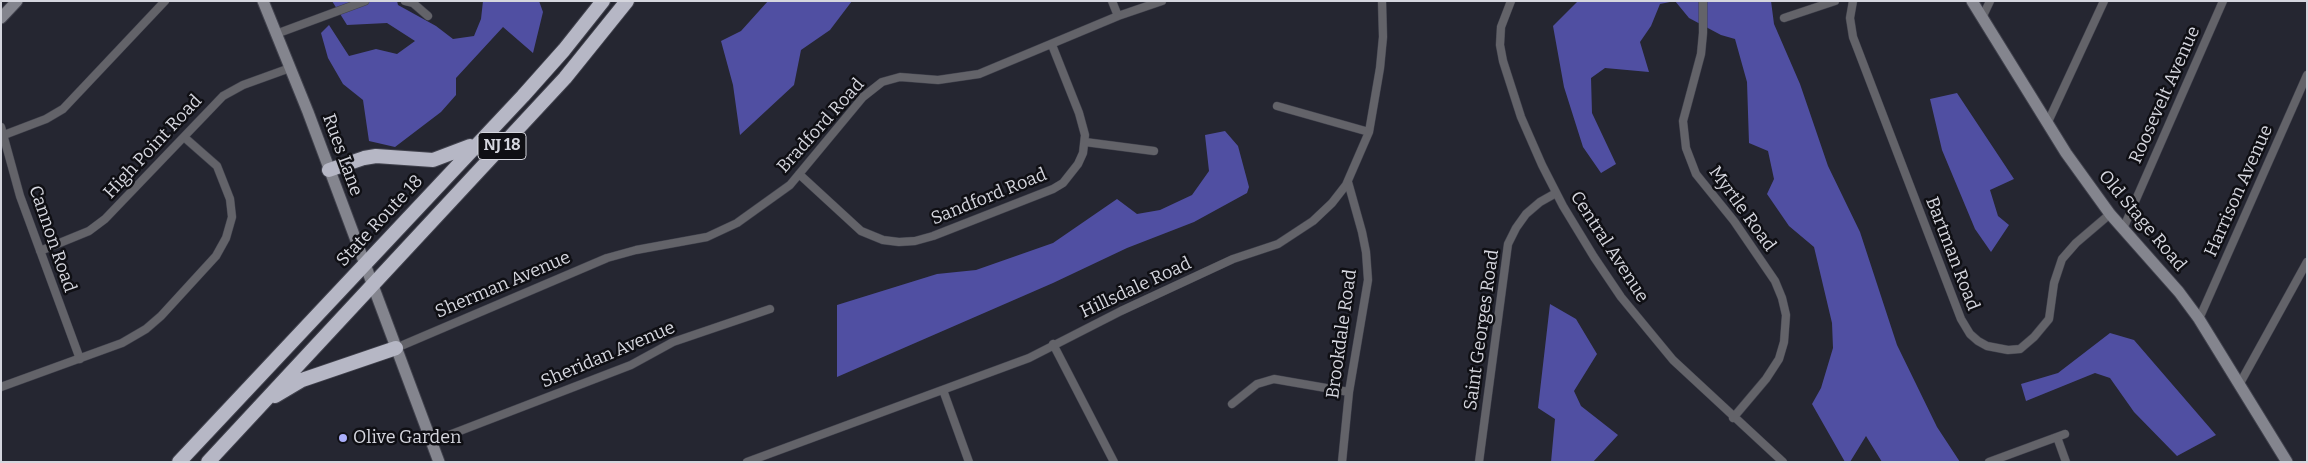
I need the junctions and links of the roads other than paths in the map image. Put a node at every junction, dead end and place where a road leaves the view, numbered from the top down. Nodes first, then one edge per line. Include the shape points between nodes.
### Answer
1 (16, 1) edge
2 (165, 1) edge
3 (263, 1) edge
4 (365, 1) edge
5 (406, 1) edge
6 (604, 1) edge
7 (627, 1) edge
8 (1112, 1) edge
9 (1162, 1) edge
10 (1382, 1) edge
11 (1511, 1) edge
12 (1703, 1) edge
13 (1835, 1) edge
14 (1853, 1) edge
15 (1972, 1) edge
16 (1990, 1) edge
17 (2104, 1) edge
18 (2223, 1) edge
19 (3, 12) edge
20 (428, 16) dead end
21 (1118, 16) junction
22 (1784, 18) dead end
23 (1982, 18) junction
24 (276, 34) junction
25 (1052, 45) junction
26 (290, 68) junction
27 (2307, 75) edge
28 (1277, 106) dead end
29 (498, 120) junction
30 (2046, 124) junction
31 (3, 131) edge
32 (1369, 132) junction
33 (184, 137) junction
34 (1085, 142) junction
35 (1154, 151) dead end
36 (329, 170) junction
37 (799, 174) junction
38 (1348, 182) junction
39 (1556, 193) junction
40 (2110, 214) junction
41 (2123, 228) junction
42 (40, 250) junction
43 (624, 254) joint
44 (2307, 262) edge
45 (364, 266) junction
46 (373, 286) junction
47 (770, 309) dead end
48 (2199, 319) junction
49 (1053, 344) junction
50 (396, 348) junction
51 (80, 359) junction
52 (2239, 385) junction
53 (1, 387) edge
54 (943, 390) junction
55 (1349, 392) junction
56 (1232, 404) dead end
57 (258, 407) junction
58 (1734, 418) junction
59 (432, 442) junction
60 (766, 458) edge
61 (179, 462) edge
62 (208, 462) edge
63 (439, 462) edge
64 (747, 462) edge
65 (969, 462) edge
66 (1114, 462) edge
67 (1342, 462) edge
68 (1479, 462) edge
69 (1783, 462) edge
70 (1988, 462) edge
71 (2066, 462) edge
72 (2287, 462) edge

1 - 19 street
2 - 31 street via 63,109 46,119
3 - 24 street, Rues Lane
4 - 24 street
5 - 20 street
6 - 29 highway, State Route 18 / NJ 18 via 564,50
7 - 46 highway, NJ 18 via 566,78
8 - 21 street
9 - 21 street, Bradford Road
10 - 32 street, Hillsdale Road via 1380,68
11 - 39 street, Central Avenue via 1502,27 1503,62 1521,117
12 - 58 street, Myrtle Road via 1701,54 1683,120 1686,148 1696,174 1734,221 1775,281 1786,315 1786,333 1779,359
13 - 22 street
14 - 40 street, Bartman Road via 1850,18 1853,37 1961,319 1970,334 1997,349 2008,350 2020,349 2034,337 2049,319 2054,283 2062,259
15 - 23 street, Old Stage Road
16 - 23 street
17 - 30 street
18 - 41 street, Roosevelt Avenue
21 - 25 street, Bradford Road
23 - 30 street, Old Stage Road
24 - 26 street, Rues Lane
25 - 34 street, Sandford Road via 1083,123
25 - 37 street, Bradford Road via 965,78 900,78 882,82 862,97
26 - 33 street, High Point Road via 223,96
26 - 36 street, Rues Lane
27 - 48 street, Harrison Avenue
28 - 32 street
29 - 36 highway via 472,145 433,160 376,156
29 - 45 highway, State Route 18 / NJ 18
30 - 40 street, Old Stage Road
31 - 42 street, Cannon Road via 20,196
32 - 38 street, Hillsdale Road
33 - 42 street, High Point Road via 105,219 89,231
33 - 51 street via 217,166 223,178 232,217 226,238 216,256 146,329 122,343
34 - 35 street
34 - 37 street, Sandford Road via 1081,159 1072,174 1053,189 932,236 907,242 883,240 861,231
36 - 45 street, Rues Lane
37 - 43 street, Bradford Road via 770,202 736,224 707,236
38 - 49 street, Hillsdale Road via 1314,221 1278,244 1232,259
38 - 55 street, Brookdale Road via 1362,232 1368,280
39 - 58 street, Central Avenue via 1626,304 1673,360
39 - 68 street, Saint Georges Road via 1526,214 1508,244
40 - 41 street, Old Stage Road
41 - 48 street, Old Stage Road
42 - 51 street, Cannon Road
43 - 50 street, Sherman Avenue via 580,268
44 - 52 street
45 - 46 street, Rues Lane
45 - 61 highway, State Route 18 / NJ 18
46 - 50 street, Rues Lane
46 - 57 highway, NJ 18
47 - 59 street, Sheridan Avenue via 673,342 631,365
48 - 52 street, Old Stage Road
49 - 54 street, Hillsdale Road via 1029,358
49 - 66 street
50 - 57 highway via 302,380
50 - 59 street, Rues Lane
51 - 53 street
52 - 72 street, Old Stage Road
54 - 60 street, Hillsdale Road
54 - 65 street
55 - 56 street via 1274,380 1257,384
55 - 67 street, Brookdale Road
57 - 62 highway, NJ 18
58 - 69 street, Central Avenue
59 - 63 street, Rues Lane
60 - 64 street, Hillsdale Road
70 - 71 street via 2061,435

